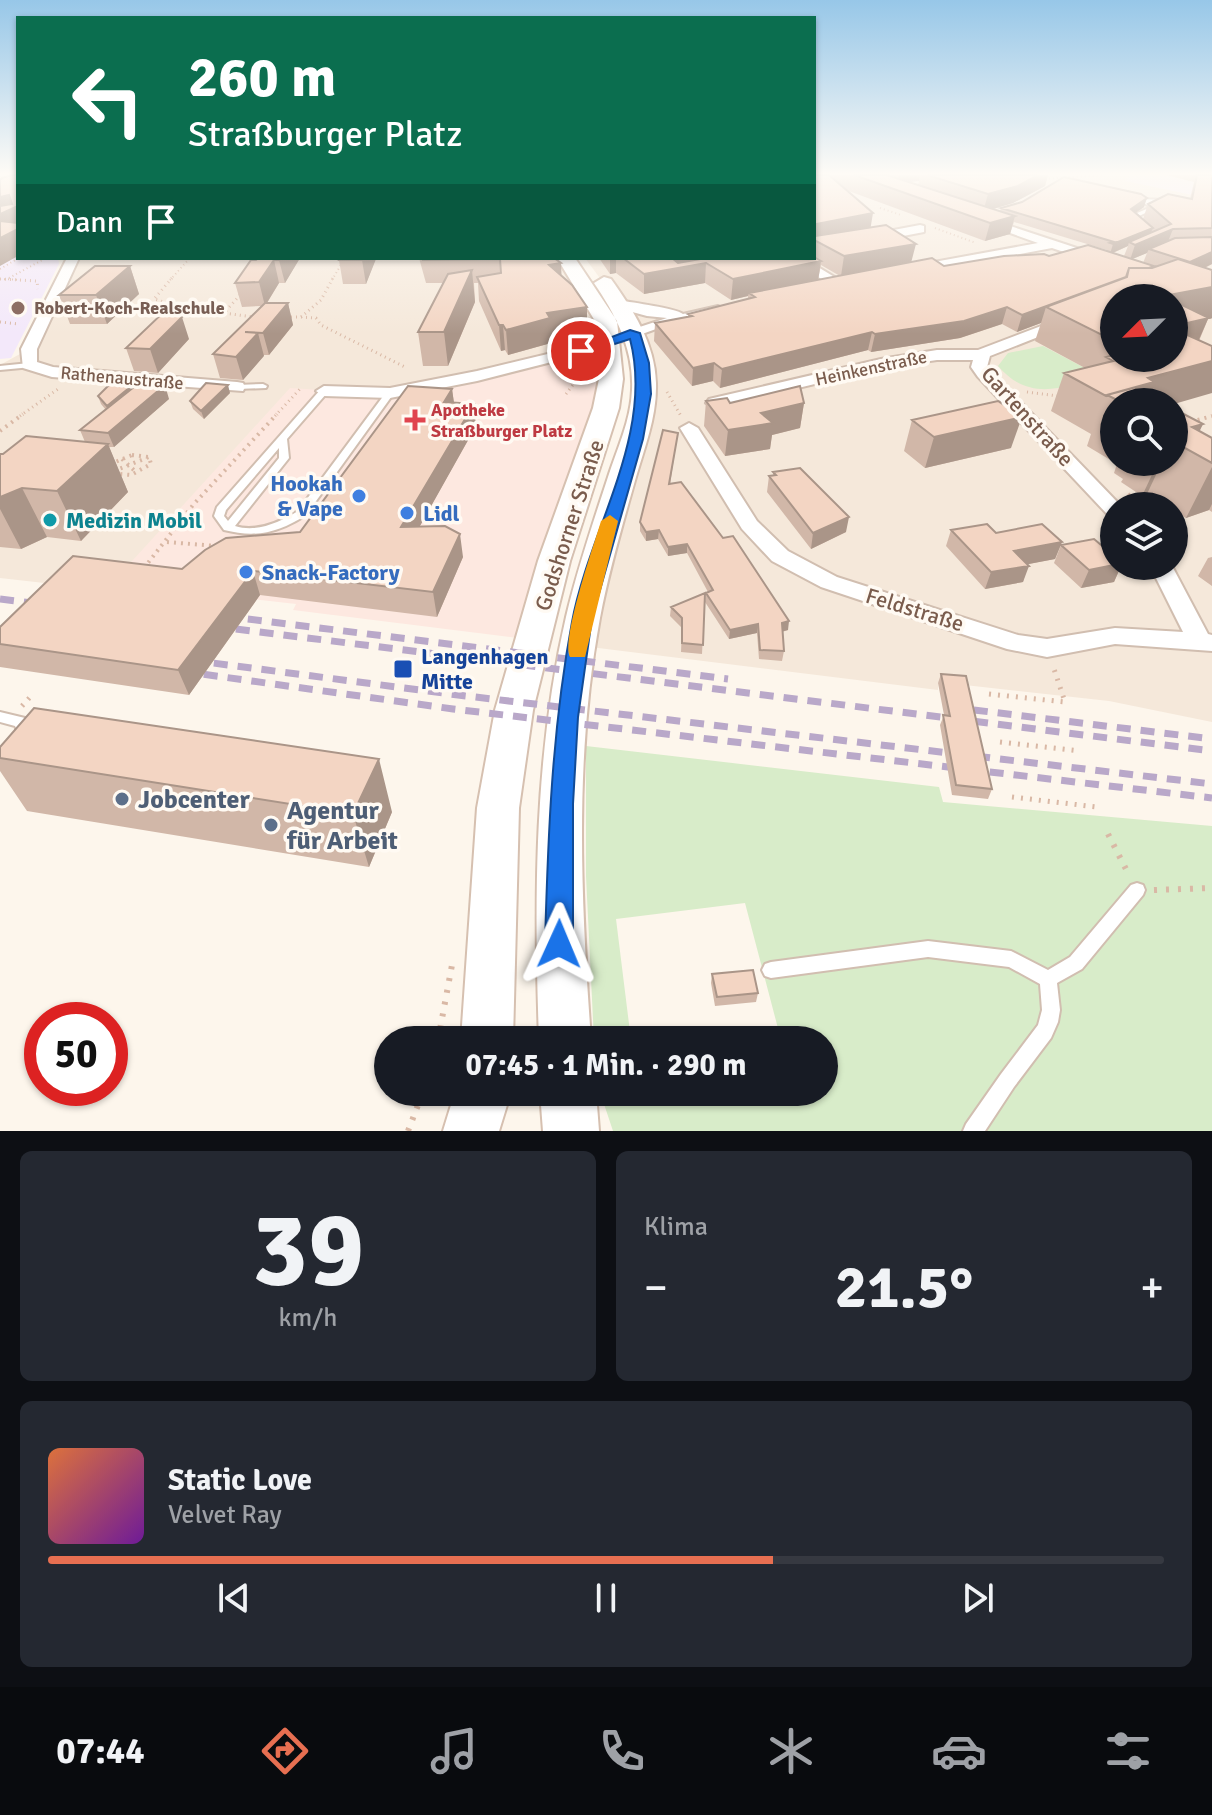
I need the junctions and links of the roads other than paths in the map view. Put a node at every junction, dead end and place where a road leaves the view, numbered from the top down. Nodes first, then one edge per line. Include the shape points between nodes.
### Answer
1 (1005, 228) edge
2 (920, 229) dead end
3 (1052, 244) junction
4 (816, 249) edge
5 (72, 260) edge
6 (570, 260) edge
7 (798, 260) edge
8 (1113, 265) edge
9 (899, 272) edge
10 (812, 289) edge
11 (619, 304) junction
12 (735, 306) edge
13 (1100, 307) edge
14 (693, 315) junction
15 (634, 333) junction
16 (610, 342) junction
17 (982, 356) junction
18 (552, 358) junction
19 (29, 365) junction
20 (0, 368) edge
21 (601, 374) junction
22 (263, 386) dead end
23 (237, 387) joint
24 (324, 391) joint
25 (390, 393) junction
26 (715, 403) edge
27 (689, 428) dead end
28 (283, 439) junction
29 (1100, 496) edge
30 (228, 528) junction
31 (1169, 580) edge
32 (1206, 643) edge
33 (0, 717) edge
34 (10, 752) edge
35 (1137, 890) dead end
36 (771, 970) dead end
37 (1048, 979) junction
38 (488, 1026) edge
39 (564, 1026) edge
40 (479, 1106) edge
41 (484, 1106) edge
42 (569, 1106) edge
43 (471, 1131) edge
44 (485, 1131) edge
45 (571, 1131) edge
46 (973, 1131) edge

1 - 3 street
2 - 4 street
3 - 8 street
3 - 9 street
5 - 19 street, Rathenaustraße via 29,349
6 - 11 main road, Godshorner Straße
6 - 16 main road, Godshorner Straße via 606,321
7 - 10 street via 846,282
11 - 14 street
11 - 15 main road, Godshorner Straße
12 - 14 street
13 - 17 street, Heinkenstraße
14 - 15 street
15 - 16 street
15 - 39 main road, Godshorner Straße via 644,394 583,618 567,717 559,944
16 - 18 street
16 - 21 main road, Godshorner Straße
17 - 26 street, Heinkenstraße via 947,354 895,361
17 - 29 street, Gartenstraße via 979,367 1012,410
18 - 21 street via 593,364
18 - 25 street
19 - 20 lane
19 - 23 street, Rathenaustraße via 52,372
21 - 38 main road, Godshorner Straße via 602,424 554,561 514,710 498,808
22 - 23 lane
24 - 25 street
24 - 28 lane
25 - 30 lane via 302,513 266,530
27 - 32 street, Feldstraße via 749,525 780,556 806,572 1016,643 1047,648 1115,636
28 - 30 lane via 284,458
28 - 30 lane via 221,509 219,516
31 - 32 street
33 - 34 lane via 20,722 24,730
35 - 37 lane via 1076,963
36 - 37 lane via 928,949 1011,959
37 - 46 lane via 1053,1005 1043,1039
40 - 43 main road
41 - 44 main road
42 - 45 main road

